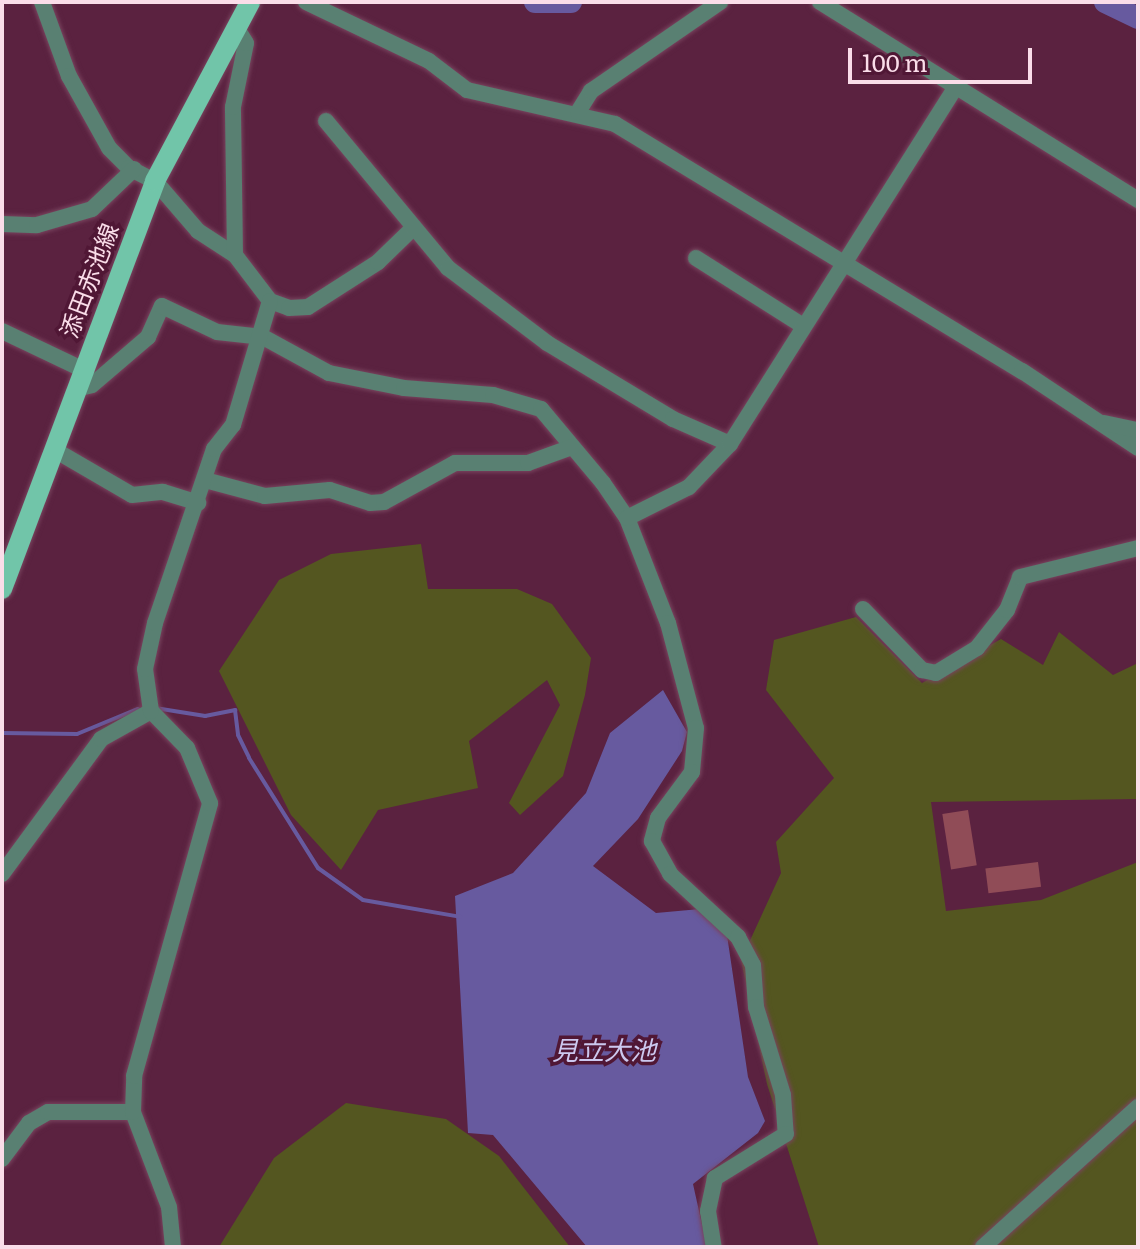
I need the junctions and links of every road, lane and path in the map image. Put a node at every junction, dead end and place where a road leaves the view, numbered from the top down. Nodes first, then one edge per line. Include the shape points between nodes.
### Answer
1 (42, 2) edge
2 (249, 2) edge
3 (306, 2) edge
4 (720, 2) edge
5 (820, 2) edge
6 (236, 27) junction
7 (216, 62) junction
8 (240, 74) junction
9 (956, 87) junction
10 (578, 112) junction
11 (326, 121) dead end
12 (134, 169) junction
13 (155, 181) junction
14 (1138, 200) edge
15 (2, 224) edge
16 (412, 229) junction
17 (235, 255) junction
18 (696, 258) dead end
19 (846, 264) junction
20 (270, 301) junction
21 (803, 326) junction
22 (2, 331) edge
23 (263, 337) junction
24 (79, 379) junction
25 (1098, 423) junction
26 (1138, 430) edge
27 (730, 444) junction
28 (572, 447) junction
29 (1138, 448) edge
30 (53, 449) junction
31 (205, 480) junction
32 (198, 503) junction
33 (627, 518) junction
34 (1138, 548) edge
35 (3, 586) edge
36 (863, 609) dead end
37 (151, 711) junction
38 (2, 874) edge
39 (1138, 1107) edge
40 (133, 1112) junction
41 (2, 1159) edge
42 (173, 1247) edge
43 (714, 1247) edge
44 (983, 1247) edge

1 - 12 street via 69,76 109,148
2 - 6 main road, 添田赤池線
3 - 10 street via 429,61 467,90 532,108
4 - 10 street via 591,91
5 - 9 street
6 - 7 main road, 添田赤池線
6 - 8 street via 246,43
7 - 8 street
7 - 13 main road, 添田赤池線
8 - 17 street via 233,107
9 - 14 street
9 - 19 street
10 - 19 street via 615,124
11 - 16 street
12 - 13 street
12 - 15 street via 92,209 37,225
13 - 17 street via 198,231
13 - 24 main road, 添田赤池線
16 - 20 street via 378,262 308,307
16 - 27 street via 448,268 547,343 673,419
17 - 20 street
18 - 21 street
19 - 21 street
19 - 25 street
20 - 23 street
21 - 27 street
22 - 24 street
23 - 24 street via 217,332 162,306 148,337 92,385
23 - 28 street via 329,373 404,388 493,395 541,409
23 - 31 street via 233,425 214,449
24 - 30 main road, 添田赤池線
25 - 26 street
25 - 29 street
27 - 33 street via 689,487
28 - 31 street via 528,463 455,463 384,502 370,503 339,491 265,496
28 - 33 street
30 - 32 street via 132,495 163,492
30 - 35 main road, 添田赤池線
31 - 32 street
32 - 37 street via 155,623 145,669
33 - 43 street via 678,651 696,728 692,772 658,818 652,841 670,874 738,937 753,965 756,1007 787,1129 715,1178 708,1211
34 - 36 street via 1020,577 1007,610 977,648 936,673 922,670
37 - 38 street via 101,739
37 - 40 street via 187,748 210,803 160,968 134,1076
39 - 44 street
40 - 41 street via 48,1112 29,1123
40 - 42 street via 169,1207

